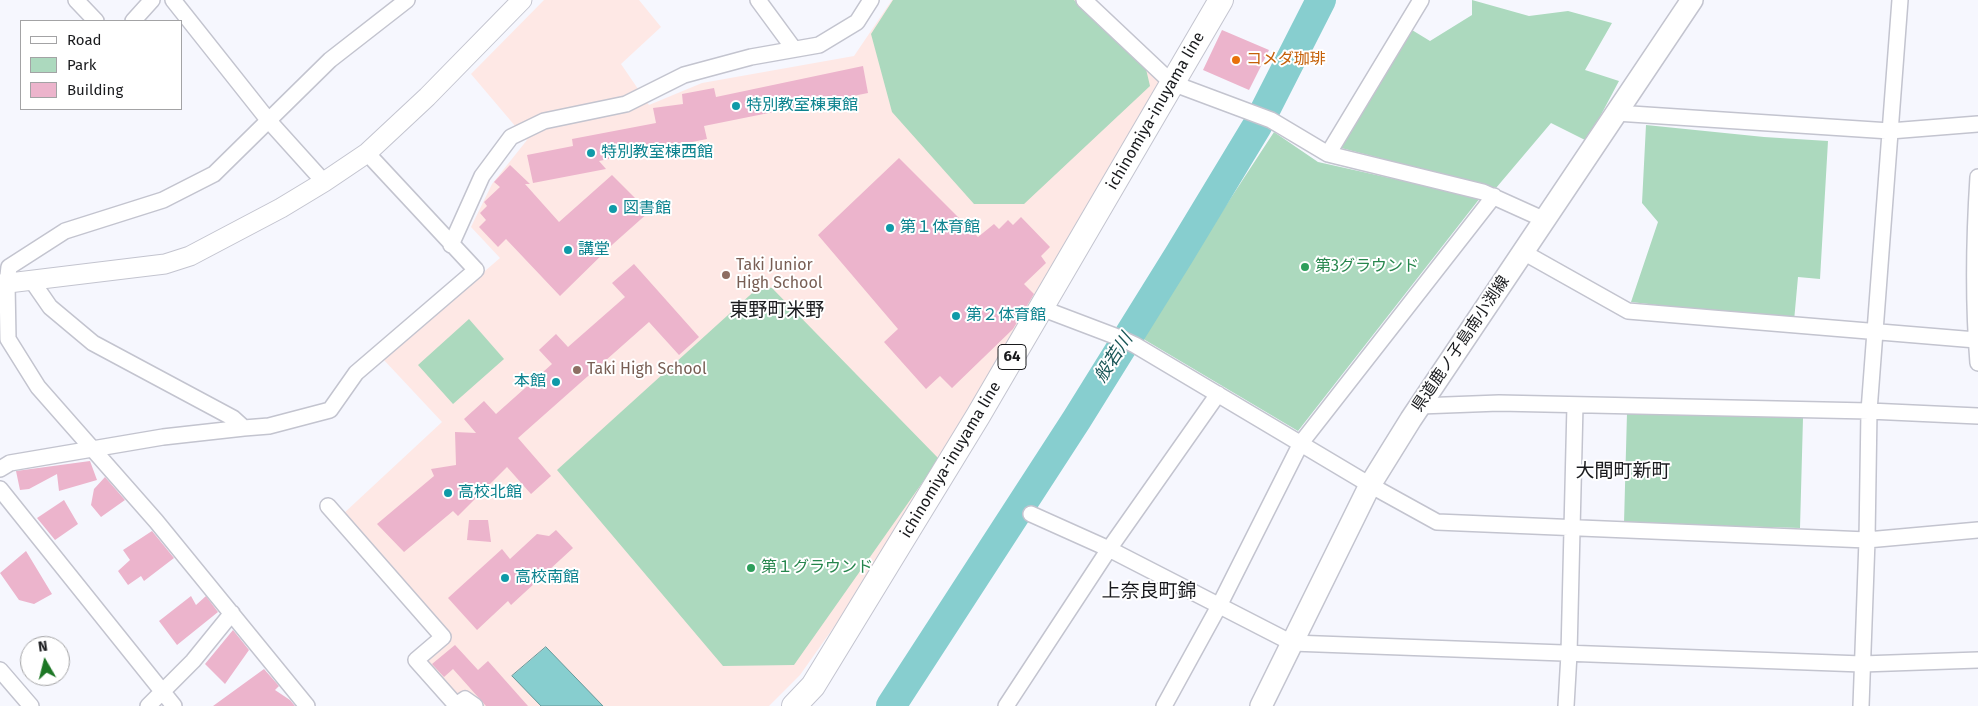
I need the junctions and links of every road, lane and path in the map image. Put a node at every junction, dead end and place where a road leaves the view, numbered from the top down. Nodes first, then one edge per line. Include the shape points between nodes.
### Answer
1 (76, 0) edge
2 (152, 0) edge
3 (173, 0) edge
4 (407, 0) edge
5 (522, 0) edge
6 (758, 0) edge
7 (871, 0) edge
8 (1084, 0) edge
9 (1221, 0) edge
10 (1421, 0) edge
11 (1692, 0) edge
12 (1900, 0) edge
13 (95, 20) edge
14 (134, 20) edge
15 (794, 48) junction
16 (1172, 83) junction
17 (1616, 113) junction
18 (269, 121) junction
19 (1978, 124) edge
20 (1890, 131) junction
21 (367, 153) junction
22 (1328, 154) junction
23 (1978, 176) edge
24 (324, 182) junction
25 (1494, 196) junction
26 (1545, 220) junction
27 (1977, 224) edge
28 (452, 245) junction
29 (1523, 252) junction
30 (32, 281) junction
31 (4, 284) edge
32 (1041, 308) junction
33 (1875, 333) junction
34 (1976, 340) junction
35 (1978, 364) edge
36 (1218, 394) junction
37 (1574, 405) junction
38 (1420, 406) junction
39 (1870, 411) junction
40 (1978, 416) edge
41 (244, 428) junction
42 (1301, 443) junction
43 (95, 449) junction
44 (0, 469) edge
45 (1370, 485) junction
46 (0, 489) edge
47 (328, 506) dead end
48 (1031, 514) dead end
49 (1572, 528) junction
50 (1978, 530) edge
51 (1867, 540) junction
52 (1109, 549) junction
53 (1219, 606) junction
54 (232, 612) junction
55 (1292, 643) junction
56 (1569, 654) junction
57 (1978, 660) edge
58 (1862, 664) junction
59 (0, 670) edge
60 (163, 691) junction
61 (31, 706) edge
62 (148, 706) edge
63 (174, 706) edge
64 (307, 706) edge
65 (456, 706) edge
66 (475, 706) edge
67 (794, 706) edge
68 (1006, 706) edge
69 (1164, 706) edge
70 (1261, 706) edge
71 (1566, 706) edge
72 (1861, 706) edge

1 - 13 street
2 - 14 street
3 - 18 street
4 - 18 street via 330,60
5 - 21 street
6 - 15 street
7 - 15 street via 850,27 819,45
8 - 16 street
9 - 16 main road, ichinomiya-inuyama line / 64
10 - 22 street
11 - 17 main road, 県道鹿ノ子島南小渕線
12 - 20 street
15 - 28 street via 684,75 626,104 544,121 511,137 482,176
16 - 22 street via 1271,120
16 - 32 main road, ichinomiya-inuyama line / 64
17 - 20 street
17 - 26 main road, 県道鹿ノ子島南小渕線
18 - 24 street
18 - 31 street via 214,174 163,200 65,231 9,267
19 - 20 street
20 - 33 street
21 - 24 street
21 - 28 street
22 - 25 street
23 - 27 street
24 - 30 street via 190,256 165,264
25 - 26 street
25 - 42 street
26 - 29 main road, 県道鹿ノ子島南小渕線
27 - 34 street
28 - 41 street via 476,270 356,373 330,410 269,426
29 - 33 street via 1628,311
29 - 38 main road, 県道鹿ノ子島南小渕線
30 - 31 street
30 - 41 street via 50,307 93,344 233,418
31 - 43 street via 8,339 38,387
32 - 36 street via 1135,345
32 - 67 main road, ichinomiya-inuyama line / 64 via 813,686
33 - 34 street
33 - 39 street
34 - 35 street
36 - 42 street
36 - 52 street
37 - 38 street
37 - 39 street
37 - 49 street
38 - 45 main road, 県道鹿ノ子島南小渕線
39 - 40 street
39 - 51 street
41 - 43 street
42 - 45 street
42 - 53 street
43 - 44 street via 10,463
43 - 54 street
45 - 49 street via 1437,522
45 - 55 main road, 県道鹿ノ子島南小渕線
46 - 60 street
47 - 65 street via 443,637 416,660
48 - 52 street
49 - 51 street
49 - 56 street
50 - 51 street
51 - 58 street
52 - 53 street
52 - 68 street
53 - 55 street
53 - 69 street
54 - 60 street
54 - 64 street
55 - 56 street
55 - 70 main road, 県道鹿ノ子島南小渕線
56 - 58 street
56 - 71 street
57 - 58 street
58 - 72 street
59 - 61 street
60 - 62 street
60 - 63 street
65 - 66 street via 465,699

